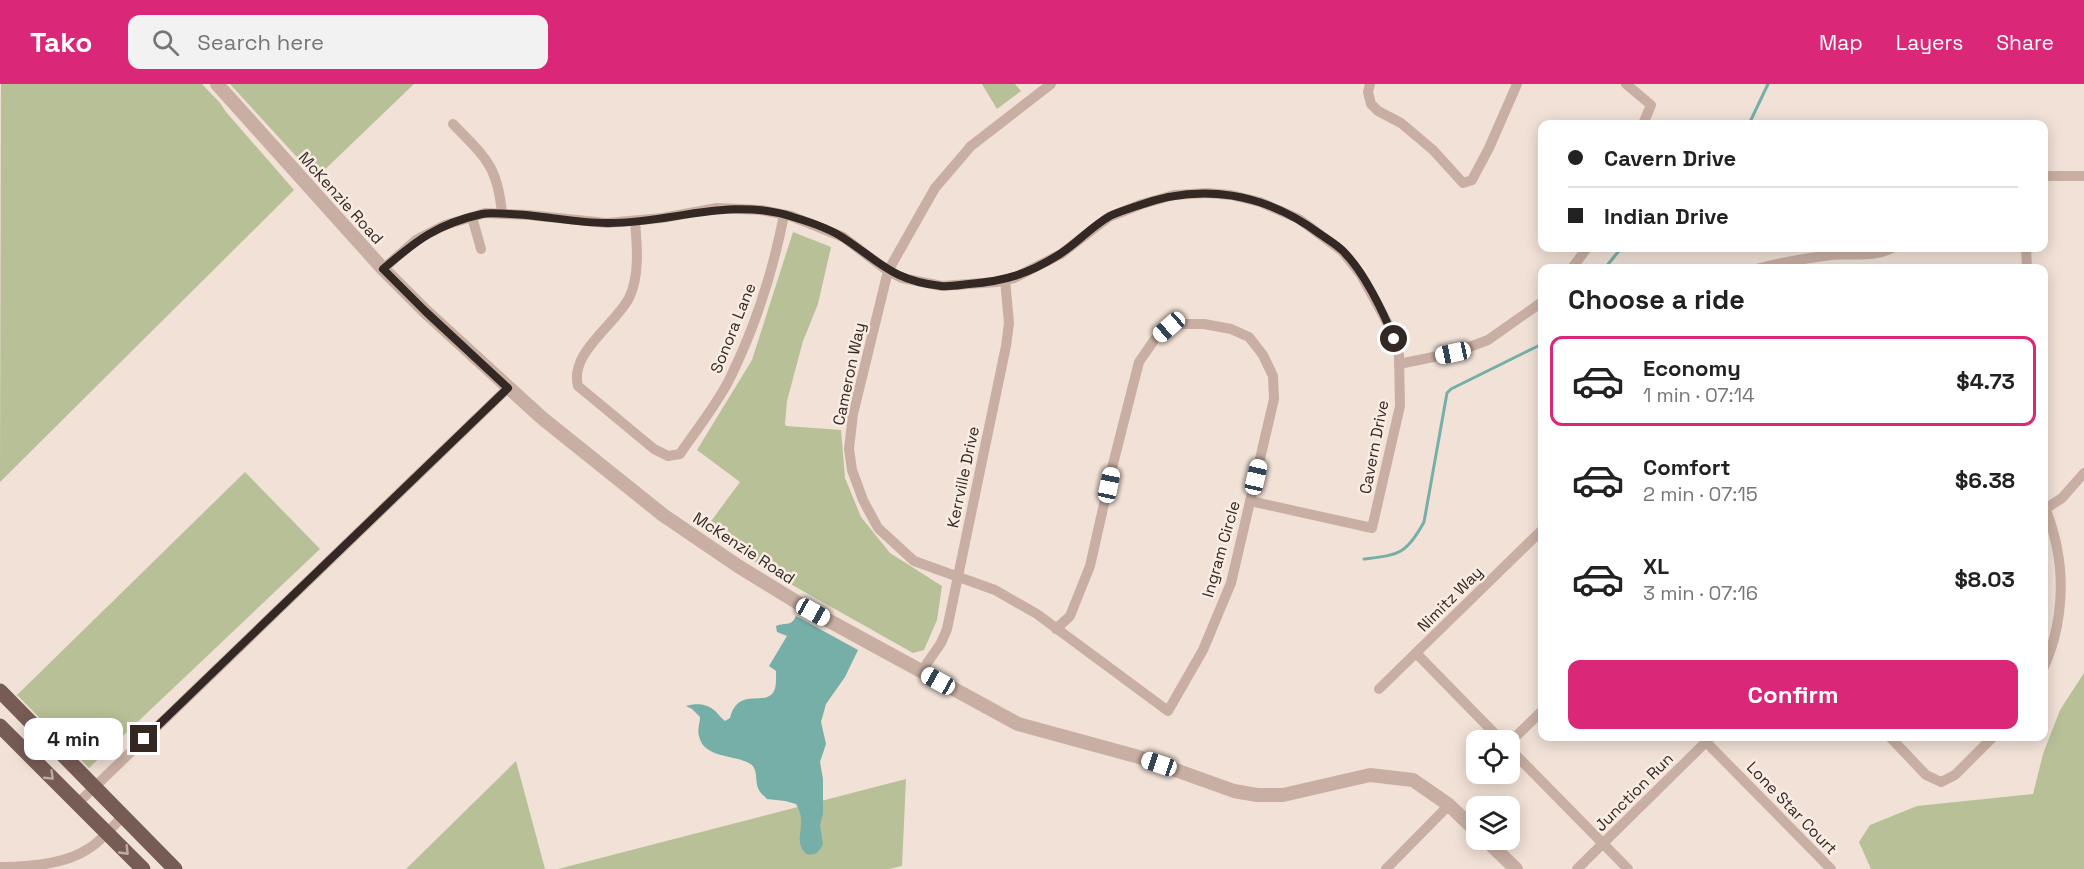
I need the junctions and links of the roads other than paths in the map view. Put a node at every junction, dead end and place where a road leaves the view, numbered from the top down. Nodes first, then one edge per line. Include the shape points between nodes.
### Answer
1 (217, 84) edge
2 (1051, 84) edge
3 (1371, 84) edge
4 (1517, 84) edge
5 (1626, 84) edge
6 (1645, 120) edge
7 (453, 124) dead end
8 (2048, 176) edge
9 (2084, 176) edge
10 (502, 214) junction
11 (784, 214) junction
12 (472, 217) junction
13 (635, 220) junction
14 (481, 249) dead end
15 (1879, 252) edge
16 (1776, 264) edge
17 (383, 269) junction
18 (888, 271) junction
19 (1005, 280) junction
20 (1538, 308) edge
21 (1399, 364) junction
22 (508, 388) junction
23 (2084, 473) edge
24 (1250, 501) junction
25 (2048, 504) edge
26 (2048, 515) edge
27 (1538, 534) edge
28 (958, 577) junction
29 (1056, 629) junction
30 (1416, 652) junction
31 (2048, 660) edge
32 (921, 672) junction
33 (1378, 689) dead end
34 (0, 691) edge
35 (1168, 711) joint
36 (1538, 715) edge
37 (0, 726) edge
38 (1492, 730) edge
39 (1520, 734) edge
40 (1707, 741) edge
41 (1711, 741) edge
42 (1894, 741) edge
43 (1989, 741) edge
44 (1520, 756) edge
45 (94, 787) junction
46 (78, 803) junction
47 (1449, 805) junction
48 (123, 816) junction
49 (1466, 821) edge
50 (107, 832) junction
51 (1603, 843) junction
52 (1496, 850) edge
53 (0, 867) edge
54 (143, 869) edge
55 (175, 869) edge
56 (1386, 869) edge
57 (1516, 869) edge
58 (1577, 869) edge
59 (1628, 869) edge
60 (1831, 869) edge

1 - 17 street, McKenzie Road
2 - 18 street, Cameron Way via 971,146 935,188
3 - 4 street via 1371,104 1409,129 1463,183 1472,180
5 - 6 street via 1651,105
7 - 10 street via 490,165 500,192
8 - 9 street
10 - 12 street, Cavern Drive
10 - 13 street, Cavern Drive via 607,223
11 - 13 street, Cavern Drive via 717,208
11 - 13 street, Sonora Lane via 771,272 730,378 680,454 668,456 612,415 576,380 585,354 630,297 638,254
11 - 18 street, Cavern Drive via 843,237
12 - 14 street
12 - 17 street, Cavern Drive via 445,225 417,240
15 - 16 street
17 - 22 street, McKenzie Road
18 - 19 street, Cavern Drive via 942,286
18 - 28 street, Cameron Way via 854,414 849,449 852,470 878,528 914,561
19 - 21 street, Cavern Drive via 1060,254 1109,217 1142,204 1173,195 1208,193 1260,201 1299,219 1342,251 1361,275 1388,324
19 - 28 street, Kerrville Drive via 1009,323 1006,345
20 - 21 street via 1488,340 1453,353
21 - 24 street, Cavern Drive via 1400,406 1372,528
22 - 32 street, McKenzie Road via 682,528 813,612
22 - 45 street
23 - 25 street via 2062,498
24 - 29 street, Ingram Circle via 1274,399 1273,376 1249,337 1204,324 1169,327 1139,362 1090,566 1070,616
24 - 35 street, Ingram Circle via 1230,583 1203,650
26 - 31 street via 2062,572 2060,616
27 - 30 street, Nimitz Way
28 - 29 street, Cameron Way via 995,590
28 - 32 street, Kerrville Drive via 947,628
29 - 35 street, Cameron Way
30 - 33 street, Nimitz Way
30 - 38 street
32 - 47 street, McKenzie Road via 1018,724 1139,757 1234,791 1282,795 1370,775 1413,780
34 - 45 main road
36 - 39 street
37 -> 46 main road
40 - 51 street, Junction Run
41 - 60 street, Lone Star Court
42 - 43 street via 1926,775 1941,782 1955,775
44 - 51 street
45 - 46 street
45 - 48 main road
46 - 50 main road
47 - 49 street, McKenzie Road
47 - 56 street
48 - 50 street
48 - 55 main road
50 - 53 street via 89,849 64,860
50 -> 54 main road
51 - 58 street, Junction Run
51 - 59 street
52 - 57 street

